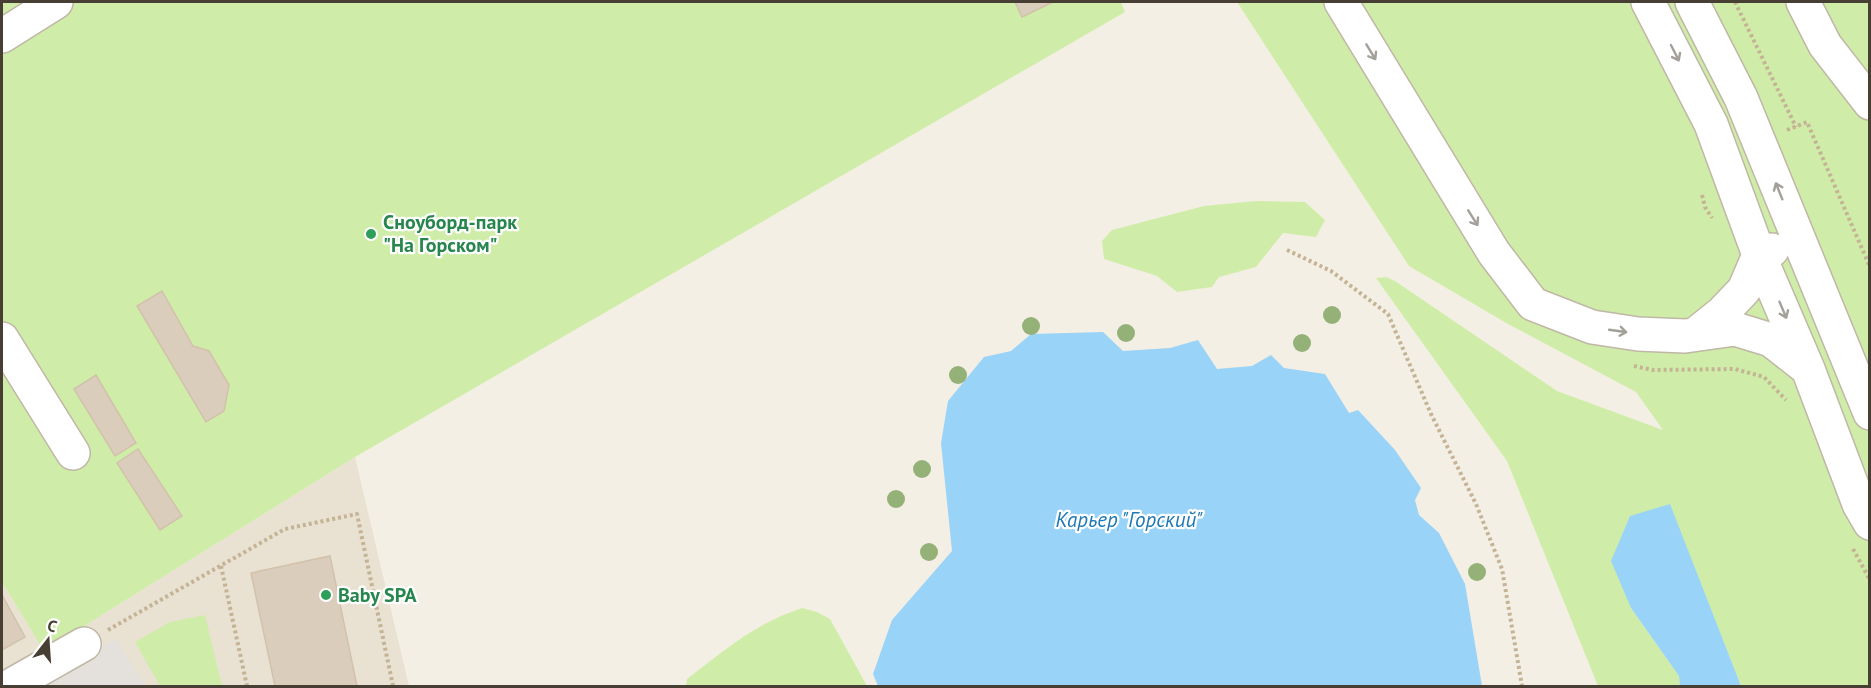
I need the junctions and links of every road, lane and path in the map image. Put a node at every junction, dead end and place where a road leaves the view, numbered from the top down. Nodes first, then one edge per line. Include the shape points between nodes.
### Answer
1 (56, 2) edge
2 (1341, 2) edge
3 (1648, 2) edge
4 (1692, 2) edge
5 (1735, 2) edge
6 (1803, 2) edge
7 (2, 36) edge
8 (1869, 103) edge
9 (1796, 127) junction
10 (1786, 130) dead end
11 (1799, 239) junction
12 (1287, 250) dead end
13 (1759, 255) junction
14 (1869, 267) edge
15 (1697, 333) junction
16 (2, 339) edge
17 (1808, 369) junction
18 (1869, 413) edge
19 (73, 453) dead end
20 (1866, 509) edge
21 (221, 566) junction
22 (84, 644) joint
23 (2, 670) edge
24 (10, 686) edge
25 (247, 687) edge
26 (393, 687) edge
27 (1522, 687) edge

1 - 7 street
2 -> 15 street via 1494,253 1533,304 1592,327 1638,334
3 -> 13 street via 1711,124
11 -> 4 street via 1741,98
5 - 9 path
6 - 8 street via 1825,45
9 - 10 path
9 - 14 path via 1807,122
11 - 13 street
11 - 18 street
12 - 27 path via 1331,271 1388,314 1502,569
13 - 15 street via 1744,290
13 -> 17 street
15 - 17 street via 1735,329 1771,340
16 - 19 street
17 - 20 street
21 - 22 path
21 - 25 path
21 - 26 path via 285,529 357,514
22 - 24 street
23 - 24 street

